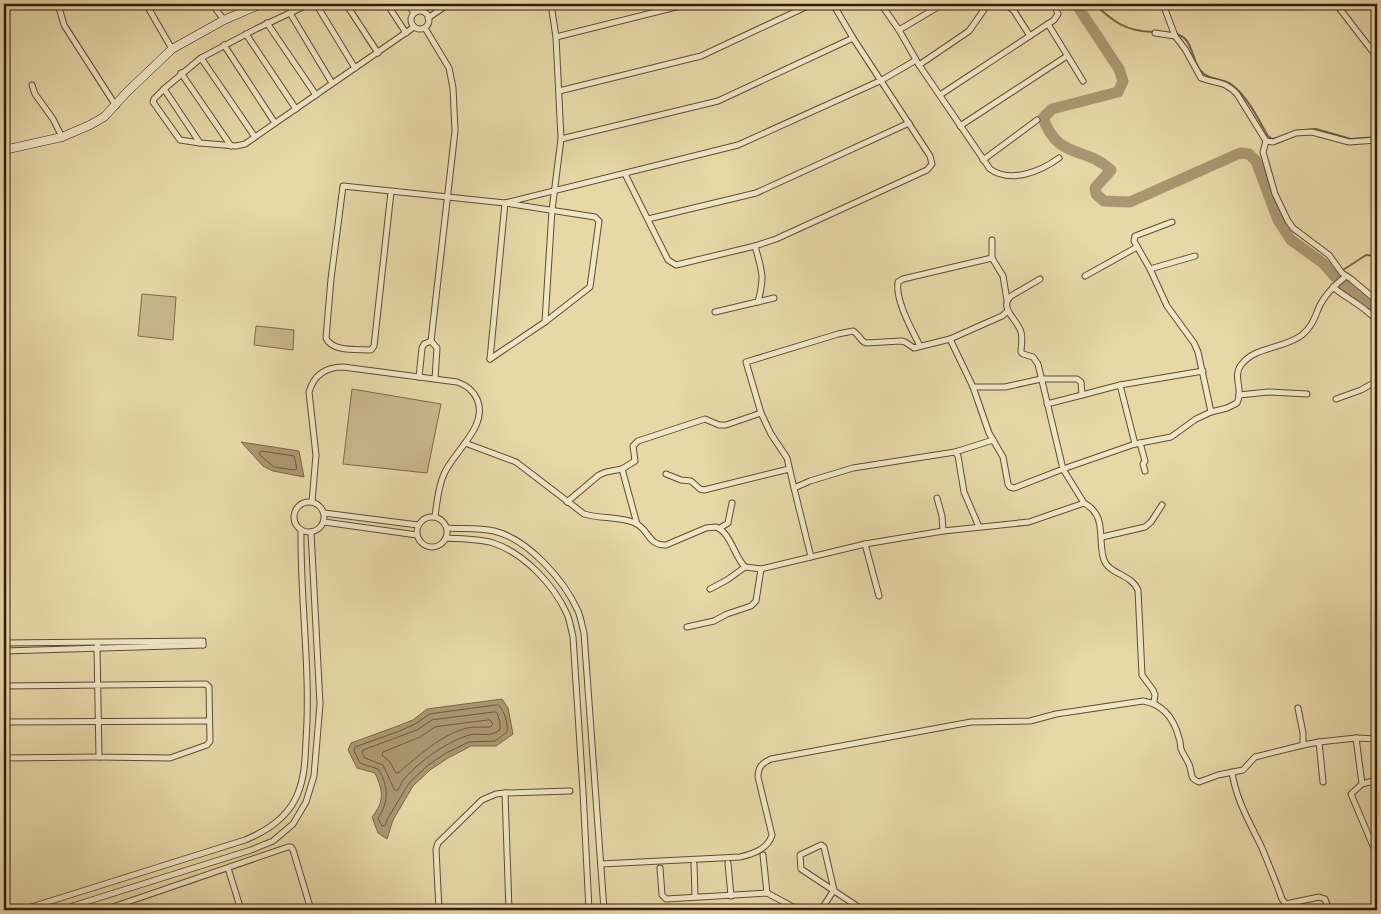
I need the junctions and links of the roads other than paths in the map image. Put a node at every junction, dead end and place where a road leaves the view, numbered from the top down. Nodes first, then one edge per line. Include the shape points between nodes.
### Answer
1 (58, 4) edge
2 (146, 4) edge
3 (212, 4) edge
4 (261, 4) edge
5 (309, 4) edge
6 (316, 4) edge
7 (346, 4) edge
8 (387, 4) edge
9 (408, 4) edge
10 (449, 4) edge
11 (551, 4) edge
12 (688, 4) edge
13 (812, 4) edge
14 (833, 4) edge
15 (881, 4) edge
16 (943, 4) edge
17 (988, 4) edge
18 (1006, 4) edge
19 (1054, 4) edge
20 (1164, 4) edge
21 (1336, 4) edge
22 (440, 6) edge
23 (290, 13) junction
24 (414, 13) junction
25 (428, 18) junction
26 (224, 20) junction
27 (268, 23) junction
28 (1048, 24) junction
29 (414, 28) junction
30 (425, 28) junction
31 (899, 30) junction
32 (406, 33) junction
33 (1156, 33) dead end
34 (246, 34) junction
35 (1174, 34) junction
36 (1030, 36) junction
37 (556, 38) junction
38 (853, 38) junction
39 (224, 45) junction
40 (172, 49) junction
41 (378, 53) junction
42 (1067, 56) junction
43 (1377, 57) edge
44 (200, 58) junction
45 (918, 62) junction
46 (355, 68) junction
47 (181, 73) junction
48 (882, 80) junction
49 (1083, 82) dead end
50 (332, 83) junction
51 (32, 85) dead end
52 (164, 90) junction
53 (559, 92) junction
54 (940, 94) junction
55 (316, 95) junction
56 (116, 106) junction
57 (296, 109) junction
58 (1037, 120) dead end
59 (275, 123) junction
60 (908, 123) junction
61 (960, 126) junction
62 (62, 137) junction
63 (255, 137) junction
64 (561, 139) junction
65 (1377, 140) edge
66 (1266, 141) junction
67 (200, 143) junction
68 (231, 146) junction
69 (4, 150) edge
70 (1059, 158) dead end
71 (983, 160) junction
72 (625, 174) junction
73 (555, 191) junction
74 (391, 192) junction
75 (448, 198) junction
76 (505, 204) junction
77 (552, 210) junction
78 (648, 219) junction
79 (1172, 222) dead end
80 (992, 240) dead end
81 (755, 246) junction
82 (1136, 247) junction
83 (1195, 256) dead end
84 (992, 258) junction
85 (1150, 269) junction
86 (1085, 276) dead end
87 (1346, 276) junction
88 (1040, 279) dead end
89 (1333, 287) junction
90 (774, 298) dead end
91 (1007, 300) junction
92 (1377, 301) edge
93 (758, 302) junction
94 (1008, 311) junction
95 (715, 312) dead end
96 (1377, 321) edge
97 (545, 322) junction
98 (950, 339) junction
99 (431, 341) junction
100 (920, 346) junction
101 (1203, 371) junction
102 (419, 377) junction
103 (435, 379) junction
104 (1041, 379) junction
105 (1377, 381) edge
106 (1120, 385) junction
107 (973, 387) junction
108 (1307, 394) dead end
109 (1240, 395) junction
110 (1082, 396) junction
111 (1336, 398) dead end
112 (1047, 404) junction
113 (1211, 412) junction
114 (761, 413) junction
115 (993, 440) junction
116 (465, 443) junction
117 (1137, 443) junction
118 (955, 452) junction
119 (1063, 468) junction
120 (789, 469) junction
121 (622, 470) junction
122 (1145, 471) dead end
123 (666, 474) dead end
124 (794, 488) junction
125 (937, 498) dead end
126 (312, 502) junction
127 (567, 502) junction
128 (732, 503) dead end
129 (1084, 503) junction
130 (1162, 505) dead end
131 (324, 513) junction
132 (435, 516) junction
133 (324, 522) junction
134 (637, 524) junction
135 (418, 525) junction
136 (980, 527) junction
137 (448, 528) junction
138 (720, 528) junction
139 (301, 530) junction
140 (943, 531) junction
141 (311, 532) junction
142 (417, 535) junction
143 (1102, 537) junction
144 (446, 538) junction
145 (865, 544) junction
146 (811, 557) junction
147 (745, 567) junction
148 (761, 569) junction
149 (710, 589) dead end
150 (878, 596) dead end
151 (687, 627) dead end
152 (4, 643) edge
153 (98, 646) junction
154 (4, 651) edge
155 (98, 685) junction
156 (4, 686) edge
157 (1154, 702) junction
158 (1298, 708) dead end
159 (99, 721) junction
160 (209, 721) junction
161 (4, 722) edge
162 (1356, 738) junction
163 (1377, 740) edge
164 (1319, 742) junction
165 (1303, 746) junction
166 (99, 757) junction
167 (4, 758) edge
168 (582, 770) junction
169 (594, 770) junction
170 (1232, 772) junction
171 (1377, 780) edge
172 (1323, 782) dead end
173 (1362, 784) junction
174 (570, 791) dead end
175 (505, 794) junction
176 (1377, 852) edge
177 (763, 855) dead end
178 (728, 863) dead end
179 (601, 864) junction
180 (694, 864) dead end
181 (228, 868) junction
182 (660, 868) dead end
183 (834, 890) junction
184 (767, 894) junction
185 (695, 896) junction
186 (731, 896) junction
187 (1286, 904) junction
188 (22, 910) edge
189 (60, 910) edge
190 (104, 910) edge
191 (241, 910) edge
192 (311, 910) edge
193 (439, 910) edge
194 (509, 910) edge
195 (589, 910) edge
196 (604, 910) edge
197 (799, 910) edge
198 (822, 910) edge
199 (863, 910) edge
200 (1281, 910) edge
201 (1329, 910) edge

1 - 56 street via 64,25
2 - 40 street
3 - 26 street
4 - 26 street
5 - 23 street
6 - 46 street
7 - 41 street
8 - 32 street
9 - 24 street
10 - 22 street
11 - 37 street
12 - 37 street
13 - 53 street via 701,56
14 - 38 street
15 - 31 street
16 - 31 street
17 - 45 street via 969,31
18 - 36 street
19 - 28 street via 1058,14
20 - 35 street
21 - 43 street
22 - 25 street
23 - 27 street
23 - 50 street
24 - 25 street via 422,12
24 - 29 street via 410,20
25 - 30 street
26 - 40 street
27 - 34 street
27 - 55 street
28 - 36 street
28 - 42 street
29 - 30 street
29 - 32 street
30 - 75 street via 446,61 453,88 454,139
31 - 45 street
32 - 41 street
33 - 35 street
34 - 39 street
34 - 57 street
35 - 66 street via 1201,78 1221,82 1237,94
36 - 54 street
37 - 53 street
38 - 48 street
38 - 64 street via 718,101
39 - 44 street
39 - 59 street
40 - 56 street
41 - 46 street
42 - 49 street
42 - 61 street
44 - 47 street
44 - 63 street
45 - 48 street
45 - 54 street
46 - 50 street
47 - 52 street
47 - 68 street
48 - 60 street
48 - 72 street via 738,146
50 - 55 street
51 - 62 street
52 - 67 street
52 - 67 street via 153,102 180,140
53 - 64 street
54 - 61 street
55 - 57 street
56 - 62 street via 97,121
57 - 59 street
58 - 71 street
59 - 63 street
60 - 78 street via 756,194
60 - 81 street via 932,160 927,170 784,236
61 - 71 street
62 - 69 street
63 - 68 street via 240,146
64 - 73 street
65 - 66 street via 1349,142 1312,132
66 - 87 street via 1264,156 1275,194 1288,221 1329,254
67 - 68 street
70 - 71 street via 1030,174 1006,175 996,173
72 - 73 street
72 - 78 street
73 - 76 street
73 - 77 street
74 - 74 street via 343,186 326,338 333,347 370,350 374,346
74 - 75 street
75 - 76 street
75 - 99 street
76 - 77 street
76 - 97 street via 490,359
77 - 97 street
77 - 97 street via 595,217 599,221 590,288
78 - 81 street via 668,260 676,265
79 - 82 street via 1135,236
80 - 84 street
81 - 93 street via 763,274
82 - 85 street
82 - 86 street
83 - 85 street
84 - 91 street via 1003,276
84 - 100 street via 898,282 907,320
85 - 101 street via 1167,306 1194,343
87 - 89 street
87 - 92 street
88 - 91 street
89 - 96 street
89 - 109 street via 1314,322 1301,335 1257,353 1244,362 1237,372
90 - 93 street
91 - 94 street
93 - 95 street
94 - 98 street
94 - 104 street via 1021,332 1021,352 1035,360
98 - 100 street
98 - 107 street
99 - 102 street via 422,348
99 - 103 street via 437,348
100 - 114 street via 914,348 901,341 866,342 853,332 746,362
101 - 106 street
101 - 113 street
102 - 103 street
102 - 126 street via 336,367 315,378 309,392 316,456
103 - 116 street via 465,384 476,396 480,418
104 - 107 street via 1005,387
104 - 110 street via 1078,379
104 - 112 street
105 - 111 street
106 - 110 street
106 - 117 street
107 - 115 street
108 - 109 street via 1268,392
109 - 113 street via 1234,405
110 - 112 street
112 - 119 street
113 - 117 street via 1171,437
114 - 120 street via 787,458
114 - 121 street via 726,425 705,419 638,441 633,446 635,461
115 - 118 street
115 - 119 street via 1003,457 1008,484 1012,488
116 - 127 street via 516,462
116 - 132 street via 444,474
117 - 119 street
117 - 122 street via 1145,461
118 - 124 street via 854,468
118 - 136 street via 964,492
119 - 129 street
120 - 123 street via 704,490 691,481
120 - 124 street
121 - 127 street via 599,475
121 - 134 street
124 - 146 street
125 - 140 street
126 - 131 street
126 - 139 street via 297,508 294,516
127 - 134 street via 591,516
128 - 138 street via 728,523
129 - 136 street via 1029,522
129 - 143 street via 1096,514
130 - 143 street via 1145,527
131 - 133 street
131 - 135 street
132 - 135 street via 422,520
132 - 137 street
133 - 141 street
133 - 142 street
134 - 138 street via 660,545 711,526
135 - 142 street
136 - 140 street
137 - 144 street
137 - 169 street via 494,531 519,542 538,557 570,596 584,633
138 - 147 street
139 - 141 street
139 - 188 street via 300,574 308,714 304,774 297,795 282,818 245,840
140 - 145 street
141 - 189 street via 320,704 314,776 306,802 292,824 273,841 251,850
142 - 144 street via 431,547 443,543
143 - 157 street via 1106,565 1133,581 1138,590 1142,675 1154,690
144 - 168 street via 492,542 513,553 531,567 560,600 574,637
145 - 146 street
145 - 150 street
146 - 148 street
147 - 148 street
147 - 149 street
148 - 151 street via 756,601 751,606 714,621
152 - 153 street
153 - 153 street via 203,641 203,645
153 - 154 street
153 - 155 street
155 - 156 street
155 - 159 street
155 - 160 street via 206,684 209,687
157 - 170 street via 1177,730 1193,780 1202,782
157 - 179 street via 1056,714 1030,722 970,722 771,759 764,762 758,771 771,830 770,840 762,848 740,857
158 - 165 street
159 - 160 street
159 - 161 street
159 - 166 street
160 - 166 street via 210,742 207,746 170,758
162 - 163 street
162 - 164 street
162 - 173 street
164 - 165 street
164 - 172 street
165 - 170 street via 1255,757 1243,770
166 - 167 street
168 - 169 street
168 - 195 street
169 - 179 street
170 - 187 street via 1242,808
171 - 173 street
173 - 176 street via 1351,798
174 - 175 street
175 - 193 street via 482,800 438,843
175 - 194 street
177 - 184 street
178 - 186 street
179 - 196 street
180 - 185 street
181 - 190 street
181 - 191 street
181 - 192 street via 291,847
182 - 185 street via 664,898
183 - 183 street via 822,846 800,854 801,869
183 - 198 street
183 - 199 street
184 - 186 street
184 - 197 street
185 - 186 street
187 - 200 street
187 - 201 street via 1322,896

